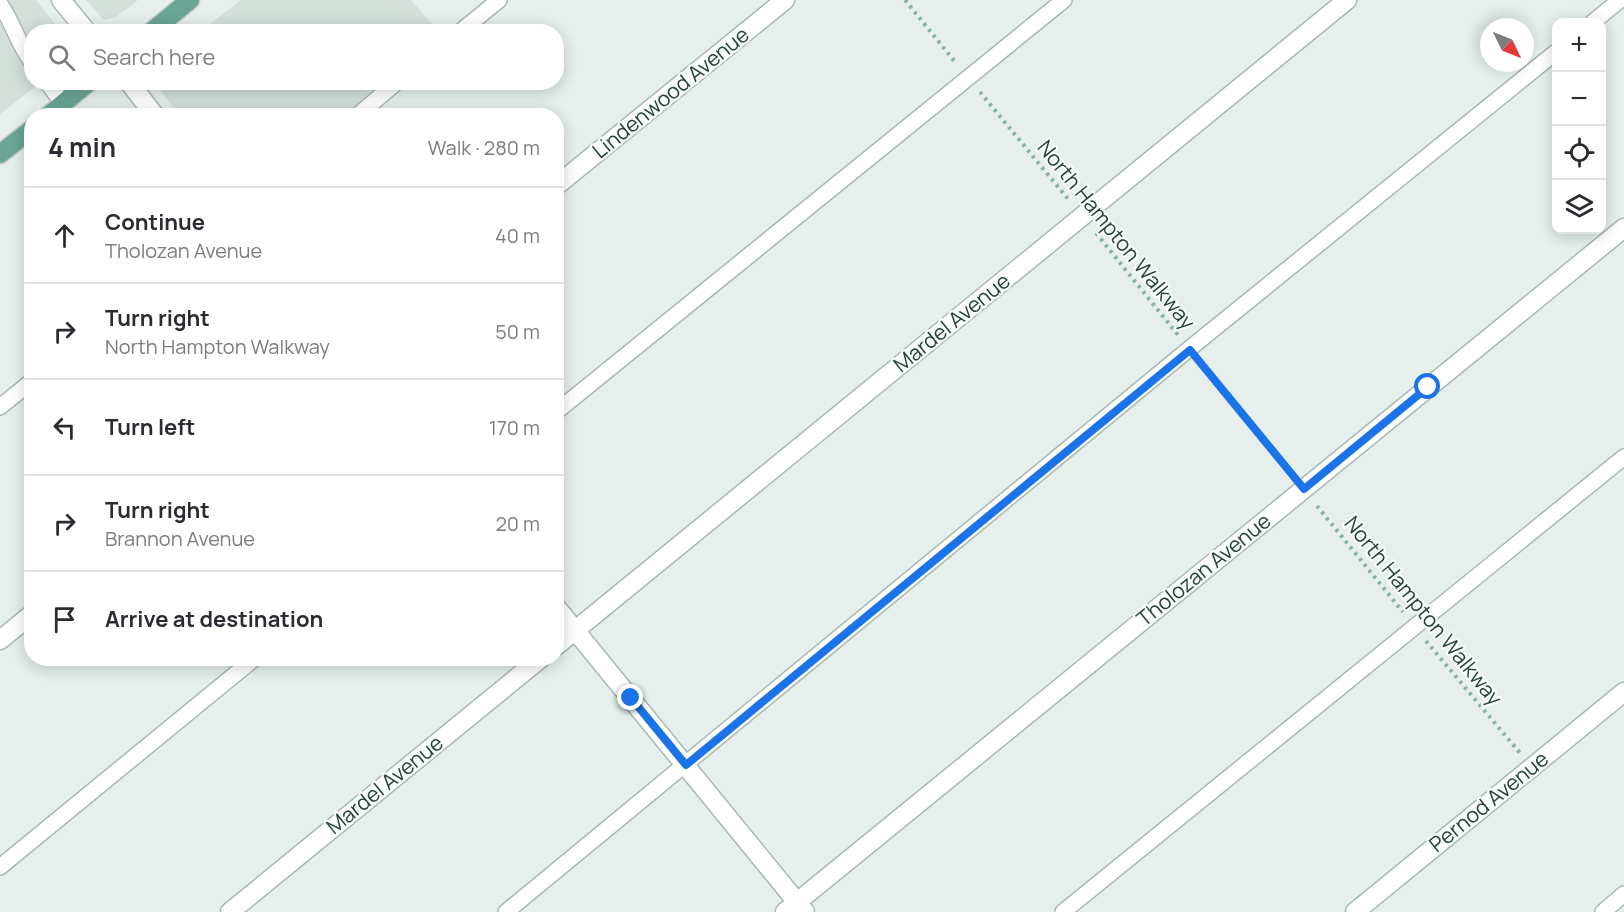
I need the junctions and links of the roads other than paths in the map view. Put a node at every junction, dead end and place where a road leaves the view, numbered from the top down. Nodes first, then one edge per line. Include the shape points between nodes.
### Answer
1 (62, 0) edge
2 (189, 0) edge
3 (499, 0) edge
4 (785, 0) edge
5 (1064, 0) edge
6 (1347, 0) edge
7 (1620, 0) edge
8 (0, 2) edge
9 (1598, 18) edge
10 (81, 24) edge
11 (160, 24) edge
12 (470, 24) edge
13 (24, 49) edge
14 (1552, 56) edge
15 (53, 90) edge
16 (80, 90) edge
17 (135, 90) edge
18 (388, 90) edge
19 (63, 104) junction
20 (58, 108) edge
21 (149, 108) edge
22 (367, 108) edge
23 (24, 135) edge
24 (1, 151) edge
25 (564, 180) edge
26 (1624, 228) edge
27 (24, 388) edge
28 (564, 406) edge
29 (0, 407) edge
30 (1624, 457) edge
31 (564, 617) edge
32 (24, 620) edge
33 (576, 631) junction
34 (0, 640) edge
35 (564, 640) edge
36 (245, 666) edge
37 (531, 666) edge
38 (1624, 692) edge
39 (686, 765) junction
40 (0, 867) edge
41 (1624, 894) edge
42 (795, 909) edge
43 (230, 912) edge
44 (506, 912) edge
45 (1063, 912) edge
46 (1355, 912) edge
47 (1603, 912) edge

1 - 10 street
2 - 11 main road
3 - 12 lane
4 - 25 street, Lindenwood Avenue
5 - 28 lane
6 - 33 street, Mardel Avenue
7 - 9 lane
8 - 13 lane
14 - 39 lane
15 - 19 lane
16 - 19 main road
17 - 21 street
18 - 22 lane
19 - 20 main road
23 - 24 main road
26 - 42 street, Tholozan Avenue
27 - 29 lane
30 - 45 lane
31 - 33 street
32 - 34 street
33 - 35 street, Mardel Avenue
33 - 39 street
36 - 40 lane
37 - 43 street, Mardel Avenue
38 - 46 street, Pernod Avenue
39 - 42 street
39 - 44 lane
41 - 47 lane

